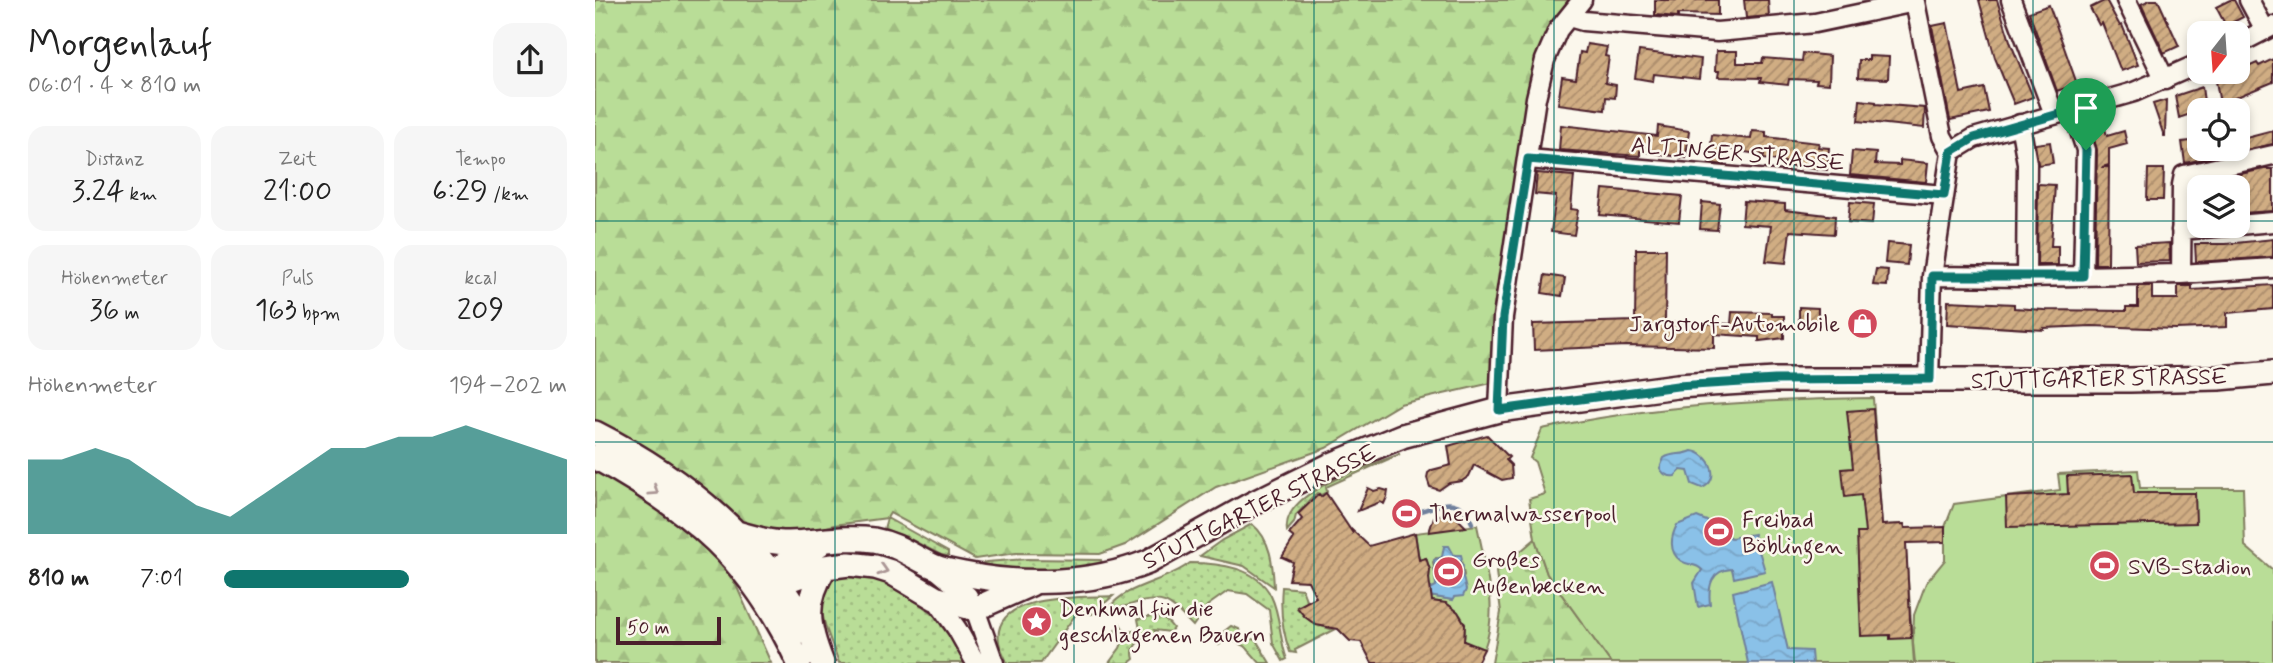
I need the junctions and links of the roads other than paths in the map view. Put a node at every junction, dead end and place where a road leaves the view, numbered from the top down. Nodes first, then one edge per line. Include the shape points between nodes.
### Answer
1 (1582, 0) edge
2 (2011, 0) edge
3 (2126, 0) edge
4 (2249, 0) edge
5 (1569, 18) junction
6 (2269, 28) edge
7 (2251, 37) edge
8 (2187, 69) edge
9 (2165, 80) junction
10 (2073, 110) junction
11 (2054, 114) junction
12 (2020, 124) junction
13 (1951, 152) junction
14 (2273, 155) edge
15 (1528, 159) junction
16 (1944, 195) junction
17 (2273, 222) edge
18 (2250, 224) edge
19 (2187, 229) edge
20 (2181, 230) junction
21 (2273, 268) edge
22 (2181, 274) junction
23 (1932, 276) junction
24 (2083, 276) junction
25 (2026, 277) junction
26 (2273, 373) edge
27 (1930, 379) junction
28 (1499, 410) junction
29 (595, 433) edge
30 (595, 457) edge
31 (737, 533) junction
32 (825, 540) junction
33 (932, 566) junction
34 (825, 568) junction
35 (1003, 580) junction
36 (1038, 581) junction
37 (771, 583) junction
38 (935, 598) junction
39 (968, 603) junction
40 (957, 629) junction
41 (810, 635) junction
42 (799, 663) edge
43 (823, 663) edge
44 (976, 663) edge
45 (994, 663) edge

1 - 5 street
2 - 11 street
3 - 9 street
4 - 6 street
5 - 13 street via 1717,32 1815,23 1915,2 1942,136
5 - 15 street via 1558,30 1545,60
6 - 7 street
8 - 9 street
9 - 10 street
10 - 11 street
10 - 24 street via 2086,150
11 - 12 street
12 - 13 street via 1974,138
12 - 25 street via 2027,163
13 - 16 street
14 - 20 street via 2185,176
15 - 16 street, ALTINGER STRASSE
15 - 28 street via 1503,317
16 - 23 street
17 - 18 street
19 - 20 street
20 - 22 street
21 - 22 street
22 - 24 street
23 - 25 street
23 - 27 street
24 - 25 street
26 - 27 main road, STUTTGARTER STRASSE via 2130,380
27 - 28 main road, STUTTGARTER STRASSE via 1677,386
28 - 36 main road, STUTTGARTER STRASSE via 1402,436 1329,466 1128,570
29 - 31 main road via 673,479
30 -> 37 main road via 678,508 728,553
31 - 32 main road via 776,542
31 - 37 main road
32 - 33 main road, STUTTGARTER STRASSE via 882,541
32 - 37 main road, STUTTGARTER STRASSE via 797,555
33 - 35 main road, STUTTGARTER STRASSE
33 - 39 street, STUTTGARTER STRASSE
34 - 37 main road
34 -> 38 main road via 849,564 883,569
34 - 41 main road via 812,598
35 - 36 main road, STUTTGARTER STRASSE
35 - 39 street, STUTTGARTER STRASSE via 983,586
36 - 39 main road, STUTTGARTER STRASSE
37 - 41 main road
37 - 42 main road
38 - 39 main road
38 - 40 street
39 - 40 street
39 - 45 street
40 - 44 street
41 - 43 main road

